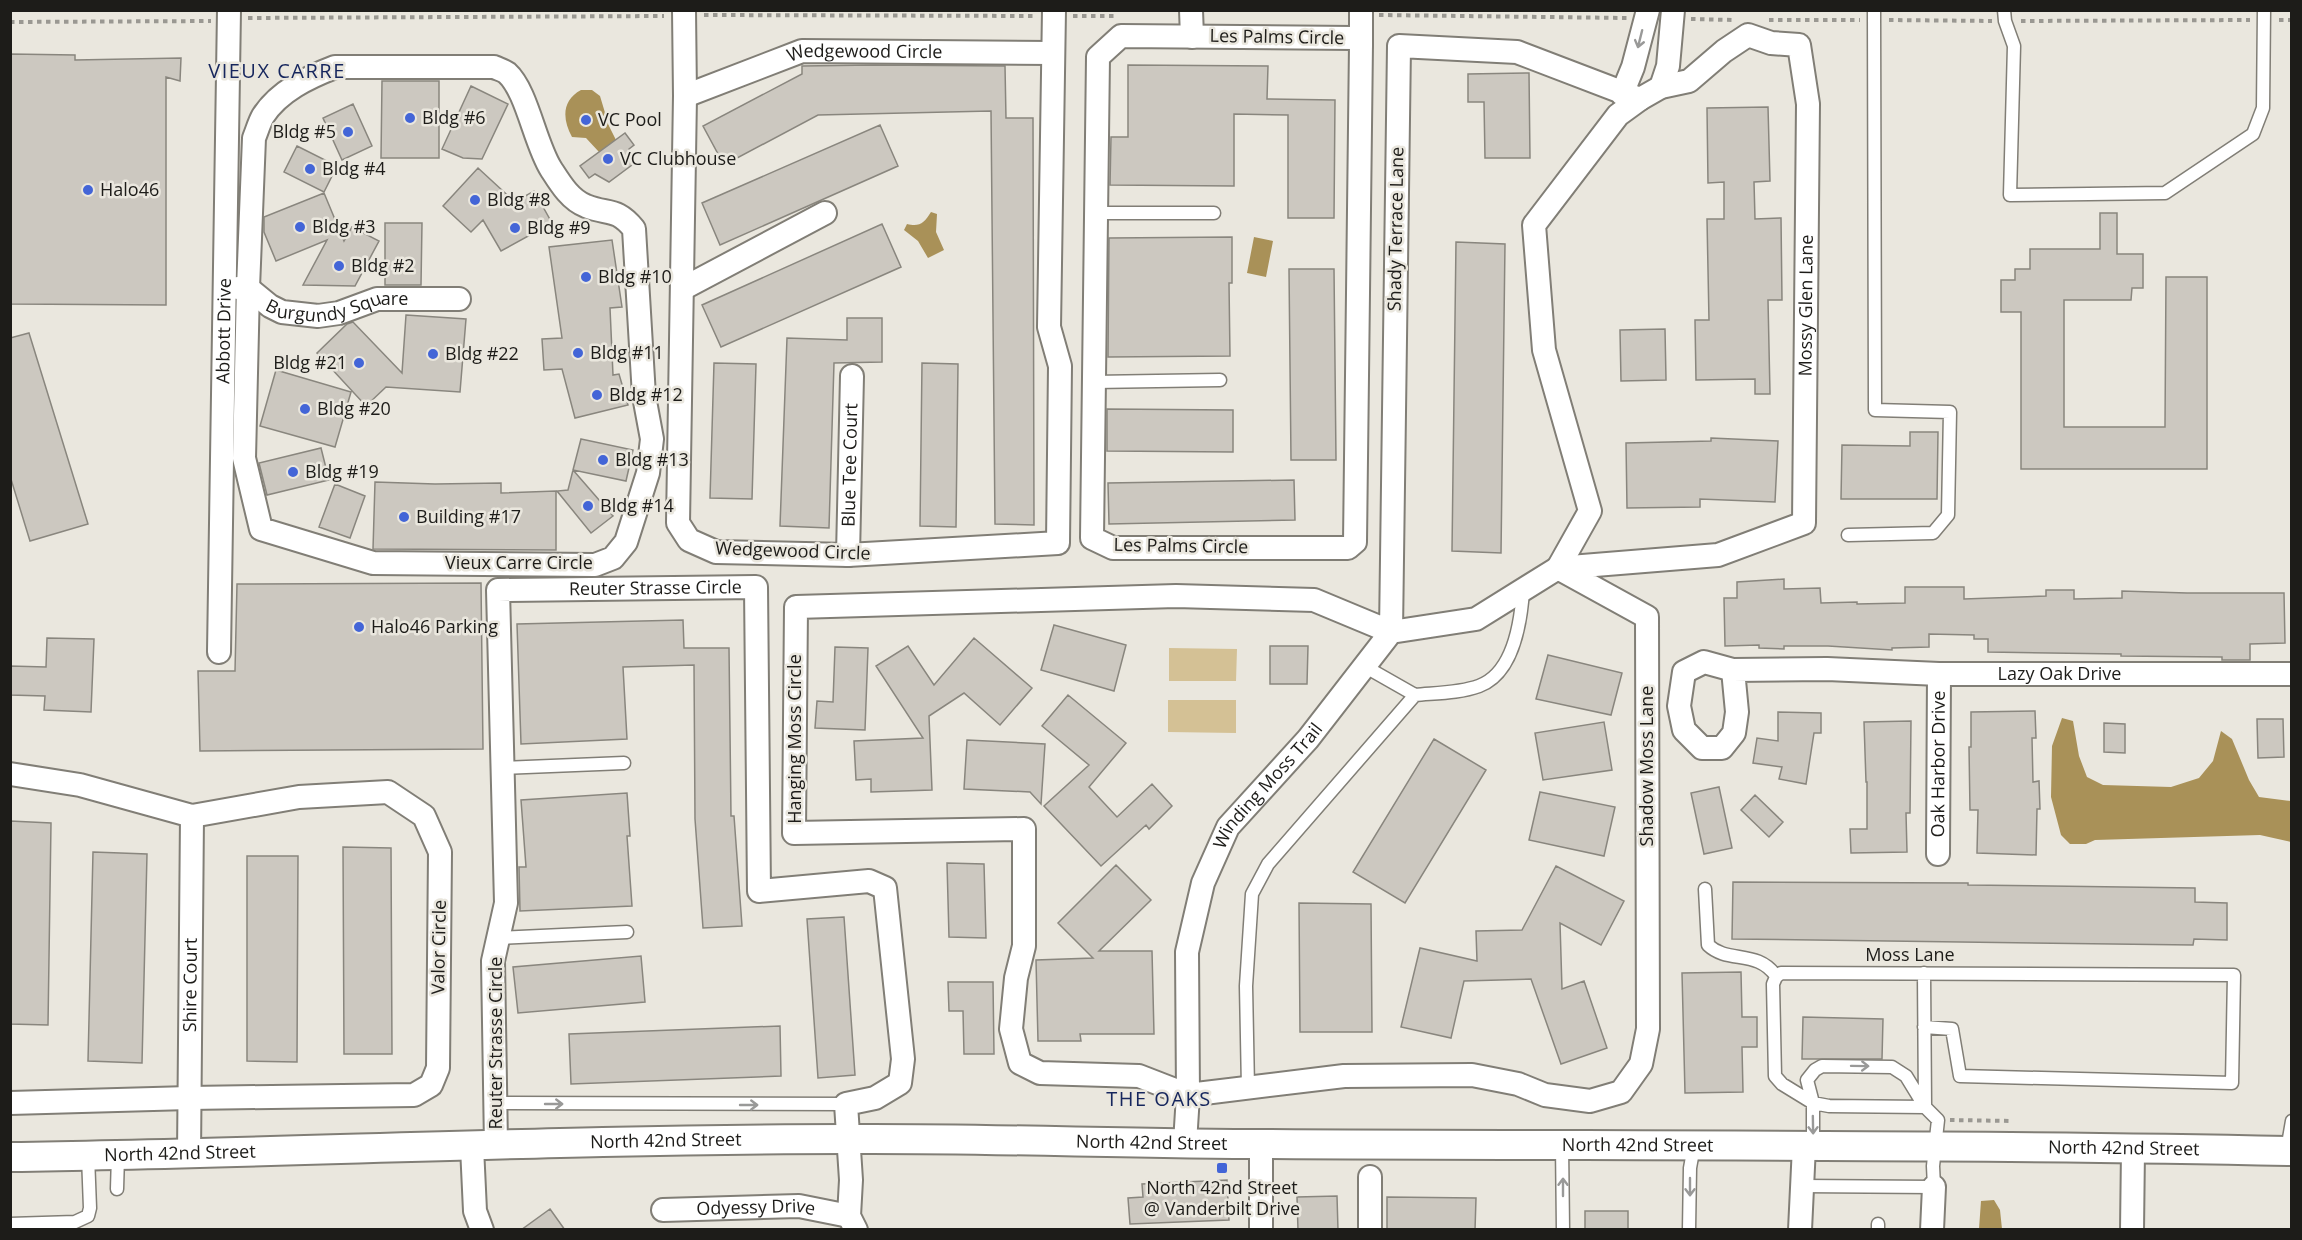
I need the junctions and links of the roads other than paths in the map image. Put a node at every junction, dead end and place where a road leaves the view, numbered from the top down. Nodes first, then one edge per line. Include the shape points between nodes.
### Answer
1 (1191, 10) edge
2 (684, 13) edge
3 (1054, 13) edge
4 (1361, 13) edge
5 (1647, 14) edge
6 (229, 15) edge
7 (1673, 15) edge
8 (1874, 15) edge
9 (2264, 15) edge
10 (2005, 16) edge
11 (1192, 37) junction
12 (1361, 44) junction
13 (1053, 53) junction
14 (1661, 87) junction
15 (1625, 94) junction
16 (685, 96) junction
17 (825, 213) dead end
18 (1096, 213) junction
19 (1215, 213) dead end
20 (248, 288) junction
21 (224, 289) junction
22 (682, 289) junction
23 (459, 299) dead end
24 (852, 376) dead end
25 (1220, 380) dead end
26 (1094, 382) junction
27 (1848, 535) dead end
28 (1092, 538) junction
29 (1058, 543) junction
30 (848, 555) junction
31 (1558, 568) junction
32 (1523, 590) junction
33 (1391, 632) junction
34 (219, 652) dead end
35 (1364, 666) junction
36 (1733, 670) dead end
37 (1939, 674) junction
38 (2292, 674) edge
39 (1415, 695) junction
40 (624, 763) dead end
41 (502, 768) junction
42 (10, 774) edge
43 (192, 816) junction
44 (1938, 854) dead end
45 (1705, 889) dead end
46 (627, 932) dead end
47 (498, 938) junction
48 (1924, 973) junction
49 (1776, 976) junction
50 (1924, 1028) junction
51 (1248, 1088) junction
52 (1188, 1095) junction
53 (189, 1098) junction
54 (10, 1103) edge
55 (495, 1103) junction
56 (1812, 1103) junction
57 (846, 1104) junction
58 (1925, 1107) junction
59 (2292, 1121) edge
60 (848, 1138) junction
61 (1185, 1143) junction
62 (1261, 1144) junction
63 (1562, 1145) junction
64 (484, 1146) junction
65 (1694, 1146) junction
66 (1808, 1146) junction
67 (1935, 1146) junction
68 (2133, 1150) junction
69 (2289, 1150) edge
70 (189, 1155) junction
71 (88, 1156) junction
72 (118, 1156) junction
73 (10, 1157) edge
74 (1370, 1177) dead end
75 (1802, 1186) junction
76 (117, 1189) dead end
77 (1934, 1196) junction
78 (663, 1210) dead end
79 (852, 1223) edge
80 (10, 1224) edge
81 (482, 1230) edge
82 (1261, 1230) edge
83 (1370, 1230) edge
84 (1563, 1230) edge
85 (1689, 1230) edge
86 (1800, 1230) edge
87 (1932, 1230) edge
88 (2132, 1230) edge

1 - 11 street, Les Palms Circle
2 - 16 street, Wedgewood Circle
3 - 13 street
4 - 12 street, Les Palms Circle
5 -> 15 street
6 - 21 street, Abbott Drive
7 - 14 street via 1668,66
8 - 27 lane via 1875,410 1950,412 1948,515 1933,533
9 - 10 lane via 2263,108 2253,134 2165,192 2010,195 2014,45
11 - 12 street, Les Palms Circle via 1354,38
11 - 18 street, Les Palms Circle via 1121,36 1098,57
12 - 28 street, Les Palms Circle via 1354,542 1348,548 1113,548
13 - 16 street, Wedgewood Circle via 802,51
13 - 29 street via 1049,327 1060,366
14 - 15 street, Mossy Glen Lane
14 - 31 street, Mossy Glen Lane via 1689,81 1748,35 1771,43 1799,45 1808,104 1804,523 1718,555
15 - 31 street via 1618,115 1534,225 1544,350 1590,511
15 - 33 street, Shady Terrace Lane via 1518,52 1399,46
16 - 22 street, Wedgewood Circle
17 - 22 street
18 - 19 lane
18 - 26 street, Les Palms Circle
20 - 20 street, Vieux Carre Circle via 254,138 263,116 277,100 296,85 335,67 494,67 506,72 515,84 538,145 563,187 585,206 613,212 634,229 644,396 652,439 648,473 626,542 612,558 595,565 373,563 261,529 244,458
20 - 21 street, Burgundy Square
20 - 23 street, Burgundy Square via 282,312 318,316 377,299
21 - 34 street, Abbott Drive
22 - 30 street, Wedgewood Circle via 678,523 689,540 716,552
24 - 30 street, Blue Tee Court
25 - 26 lane
26 - 28 street, Les Palms Circle
28 - 29 street, Wedgewood Circle
29 - 30 street, Wedgewood Circle
31 - 32 street
31 - 51 street, Shadow Moss Lane via 1647,617 1647,1029 1641,1064 1621,1092 1590,1101 1545,1095 1518,1084 1472,1075 1344,1076
32 - 33 street via 1476,619
32 - 39 lane via 1522,616 1514,646 1493,678 1466,690
33 - 35 street, Winding Moss Trail
33 - 52 street, Hanging Moss Circle via 1314,600 1176,596 796,607 794,833 1024,829 1024,946 1011,1029 1020,1063 1040,1073 1139,1076
35 - 39 lane
35 - 52 street, Winding Moss Trail via 1308,739 1228,827 1203,883 1187,952
36 - 37 street, Lazy Oak Drive
37 - 38 street, Lazy Oak Drive
37 - 44 street, Oak Harbor Drive
39 - 51 lane via 1268,864 1252,894 1246,986
40 - 41 lane
41 - 47 street, Reuter Strasse Circle via 506,903
41 - 57 street, Reuter Strasse Circle via 498,590 756,587 759,891 869,881 885,888 903,1059 900,1083 875,1098
42 - 43 street, Valor Circle via 80,785
43 - 53 street, Shire Court
43 - 53 street, Valor Circle via 300,797 388,792 424,816 440,852 438,1068 431,1085 414,1095
45 - 49 lane via 1708,945 1723,953 1762,962
46 - 47 lane
47 - 55 street, Reuter Strasse Circle via 493,961
48 - 49 lane, Moss Lane via 1788,972
48 - 50 lane
48 - 50 lane, Moss Lane via 2234,975 2232,1083 1960,1076 1952,1029
49 - 56 lane via 1776,1076
50 - 58 lane
51 - 52 street, Shadow Moss Lane
52 - 61 street, Winding Moss Trail
53 - 54 street, Valor Circle
53 - 70 street, Shire Court
55 -> 57 lane
55 - 64 street, Reuter Strasse Circle
56 - 58 lane
56 -> 58 lane via 1807,1080 1822,1066 1892,1067 1906,1076
56 -> 66 lane
57 - 60 street
58 - 67 lane via 1938,1120
59 - 69 lane
60 - 61 street, North 42nd Street
60 - 64 street, North 42nd Street
60 - 79 street
61 - 62 street, North 42nd Street
62 - 63 street, North 42nd Street
62 - 82 street
63 - 65 street, North 42nd Street
84 -> 63 lane
64 - 70 street, North 42nd Street
64 - 81 street, Reuter Strasse Circle via 475,1211
65 - 66 street, North 42nd Street
65 -> 85 lane
66 - 67 street, North 42nd Street
66 - 75 street
67 - 68 street, North 42nd Street
67 - 77 lane
68 - 69 street, North 42nd Street
68 - 88 street
70 - 72 street, North 42nd Street
71 - 72 street, North 42nd Street
71 - 73 street, North 42nd Street
71 - 80 lane via 88,1216 75,1222
72 - 76 lane
74 - 83 street
75 - 77 lane
75 - 86 street
77 - 87 street
78 - 79 street, Odyessy Drive via 799,1206

